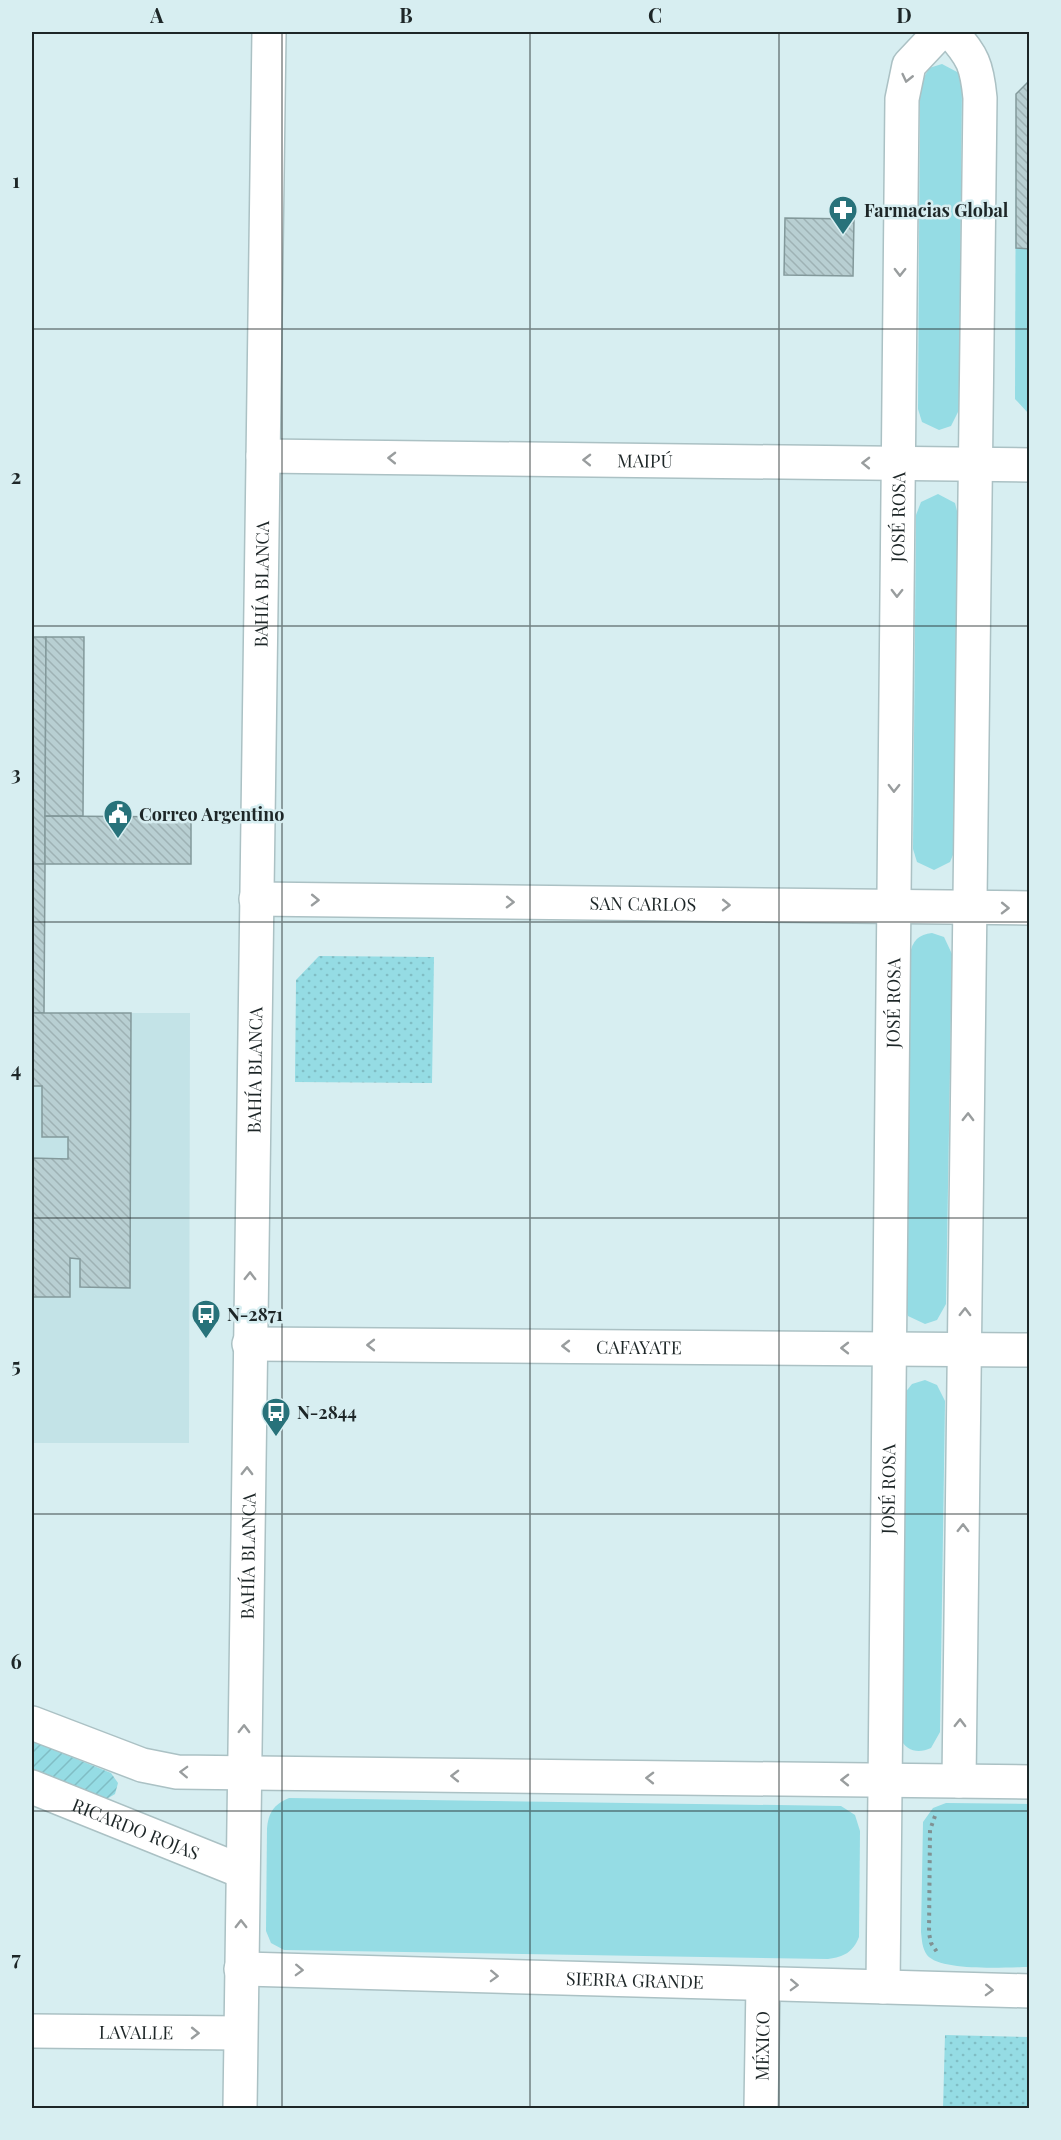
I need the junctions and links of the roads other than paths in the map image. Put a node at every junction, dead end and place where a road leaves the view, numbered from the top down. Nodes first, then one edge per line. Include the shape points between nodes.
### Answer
1 (269, 32) edge
2 (940, 32) edge
3 (951, 32) edge
4 (263, 456) junction
5 (898, 464) junction
6 (976, 464) junction
7 (1029, 465) edge
8 (256, 899) junction
9 (893, 907) junction
10 (971, 908) junction
11 (1029, 908) edge
12 (249, 1344) junction
13 (888, 1349) junction
14 (965, 1349) junction
15 (1029, 1350) edge
16 (32, 1724) edge
17 (243, 1773) junction
18 (884, 1780) junction
19 (959, 1781) junction
20 (1029, 1782) edge
21 (32, 1787) edge
22 (241, 1871) junction
23 (241, 1969) junction
24 (762, 1984) junction
25 (883, 1987) junction
26 (1029, 1991) edge
27 (32, 2031) edge
28 (240, 2033) junction
29 (240, 2109) edge
30 (761, 2109) edge

1 - 4 street, BAHÍA BLANCA
2 -> 5 street, JOSÉ ROSA via 909,65 902,99
3 - 6 street via 977,68 980,98
5 -> 4 street, MAIPÚ
4 - 8 street, BAHÍA BLANCA
5 - 6 street, MAIPÚ
5 -> 9 street, JOSÉ ROSA
6 - 7 street, MAIPÚ
6 - 10 street
8 -> 9 street, SAN CARLOS
12 -> 8 street, BAHÍA BLANCA
9 - 10 street, SAN CARLOS
9 - 13 street, JOSÉ ROSA
10 -> 11 street, SAN CARLOS
14 -> 10 street
13 -> 12 street, CAFAYATE
17 -> 12 street, BAHÍA BLANCA
13 - 14 street, CAFAYATE
13 - 18 street, JOSÉ ROSA
14 - 15 street, CAFAYATE
19 -> 14 street
17 -> 16 street via 158,1770
18 -> 17 street
17 - 22 street, BAHÍA BLANCA
18 - 19 street
18 - 25 street, JOSÉ ROSA
19 - 20 street
21 - 22 street, RICARDO ROJAS
23 -> 22 street, BAHÍA BLANCA
23 -> 24 street, SIERRA GRANDE
23 - 28 street, BAHÍA BLANCA
24 -> 25 street, SIERRA GRANDE
24 - 30 street, MÉXICO
25 -> 26 street, SIERRA GRANDE
27 -> 28 street, LAVALLE
28 - 29 street, BAHÍA BLANCA

